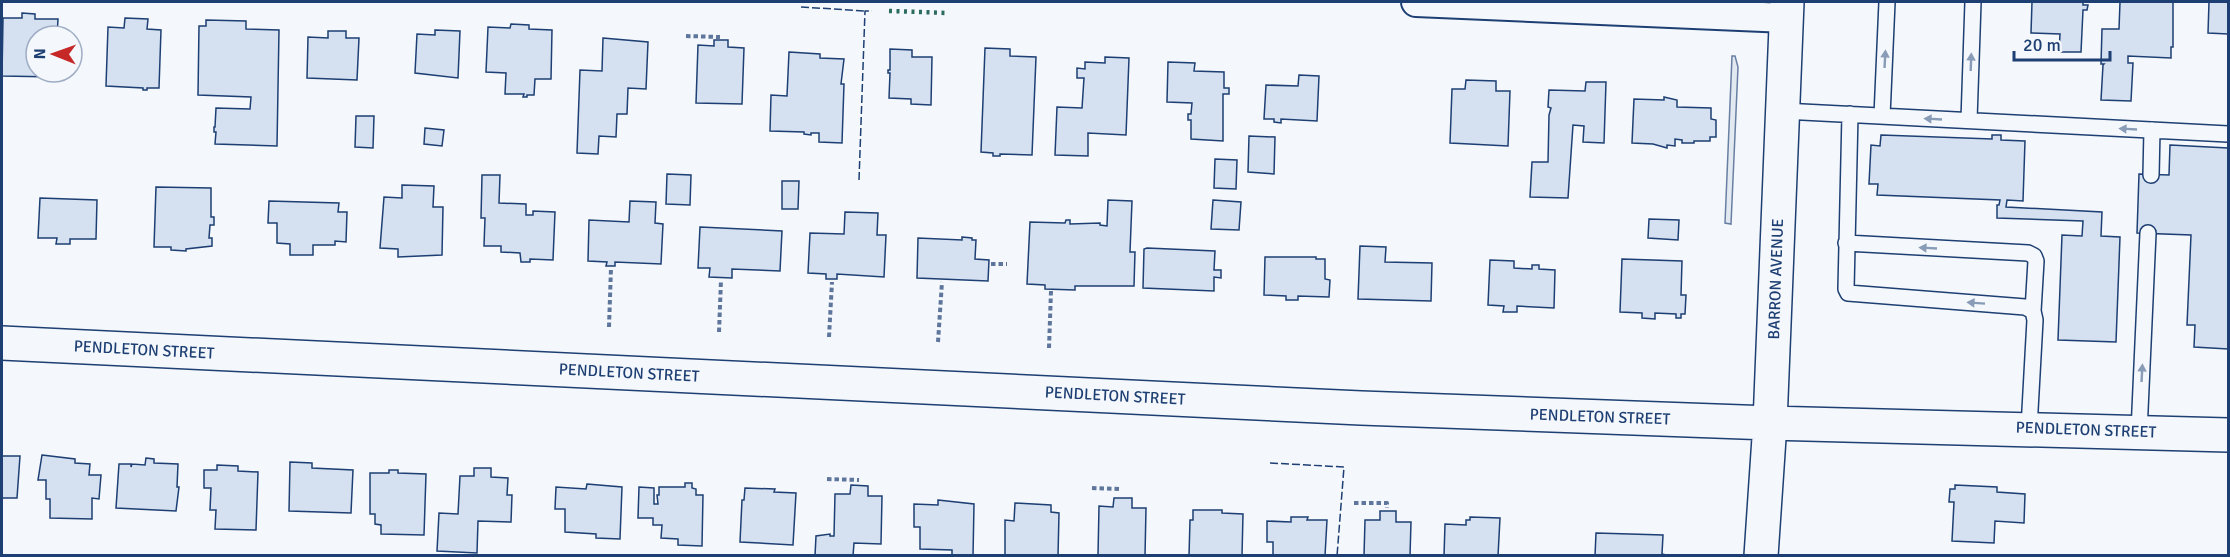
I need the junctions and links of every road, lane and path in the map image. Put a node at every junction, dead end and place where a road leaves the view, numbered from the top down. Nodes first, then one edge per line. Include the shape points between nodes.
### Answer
1 (1416, 2) edge
2 (1887, 2) edge
3 (1973, 2) edge
4 (1787, 10) edge
5 (686, 36) dead end
6 (720, 37) dead end
7 (1783, 111) junction
8 (1850, 114) junction
9 (1882, 116) junction
10 (1969, 120) junction
11 (2152, 130) junction
12 (2229, 134) edge
13 (2151, 175) dead end
14 (2148, 233) dead end
15 (1846, 243) junction
16 (992, 264) dead end
17 (1008, 264) dead end
18 (611, 268) dead end
19 (722, 280) dead end
20 (832, 282) dead end
21 (942, 282) dead end
22 (1051, 291) dead end
23 (2034, 311) junction
24 (609, 327) dead end
25 (719, 332) dead end
26 (829, 337) dead end
27 (938, 342) dead end
28 (2, 344) edge
29 (1049, 348) dead end
30 (1770, 423) junction
31 (2029, 428) junction
32 (2139, 432) junction
33 (2229, 435) edge
34 (827, 479) dead end
35 (859, 480) dead end
36 (1092, 488) dead end
37 (1119, 489) dead end
38 (1354, 503) dead end
39 (1387, 508) dead end
40 (1761, 555) edge

1 - 4 street
9 -> 2 lane
10 -> 3 lane
4 - 7 main road, BARRON AVENUE
5 - 6 path
7 - 8 lane
7 - 30 main road, BARRON AVENUE
8 - 9 lane
8 - 15 lane
10 -> 9 lane
11 -> 10 lane
11 - 12 lane
11 - 13 lane
32 -> 14 lane
23 -> 15 lane via 2025,307 1853,295 1845,289
23 -> 15 lane via 2036,261 2028,253
16 - 17 path
18 - 24 path
19 - 25 path
20 - 26 path
21 - 27 path
22 - 29 path
23 - 31 lane
28 - 30 main road, PENDLETON STREET via 1361,408
30 - 31 main road, PENDLETON STREET
30 - 40 main road, BARRON AVENUE
31 - 32 main road, PENDLETON STREET
32 - 33 main road, PENDLETON STREET
34 - 35 path
36 - 37 path
38 - 39 path via 1388,503

